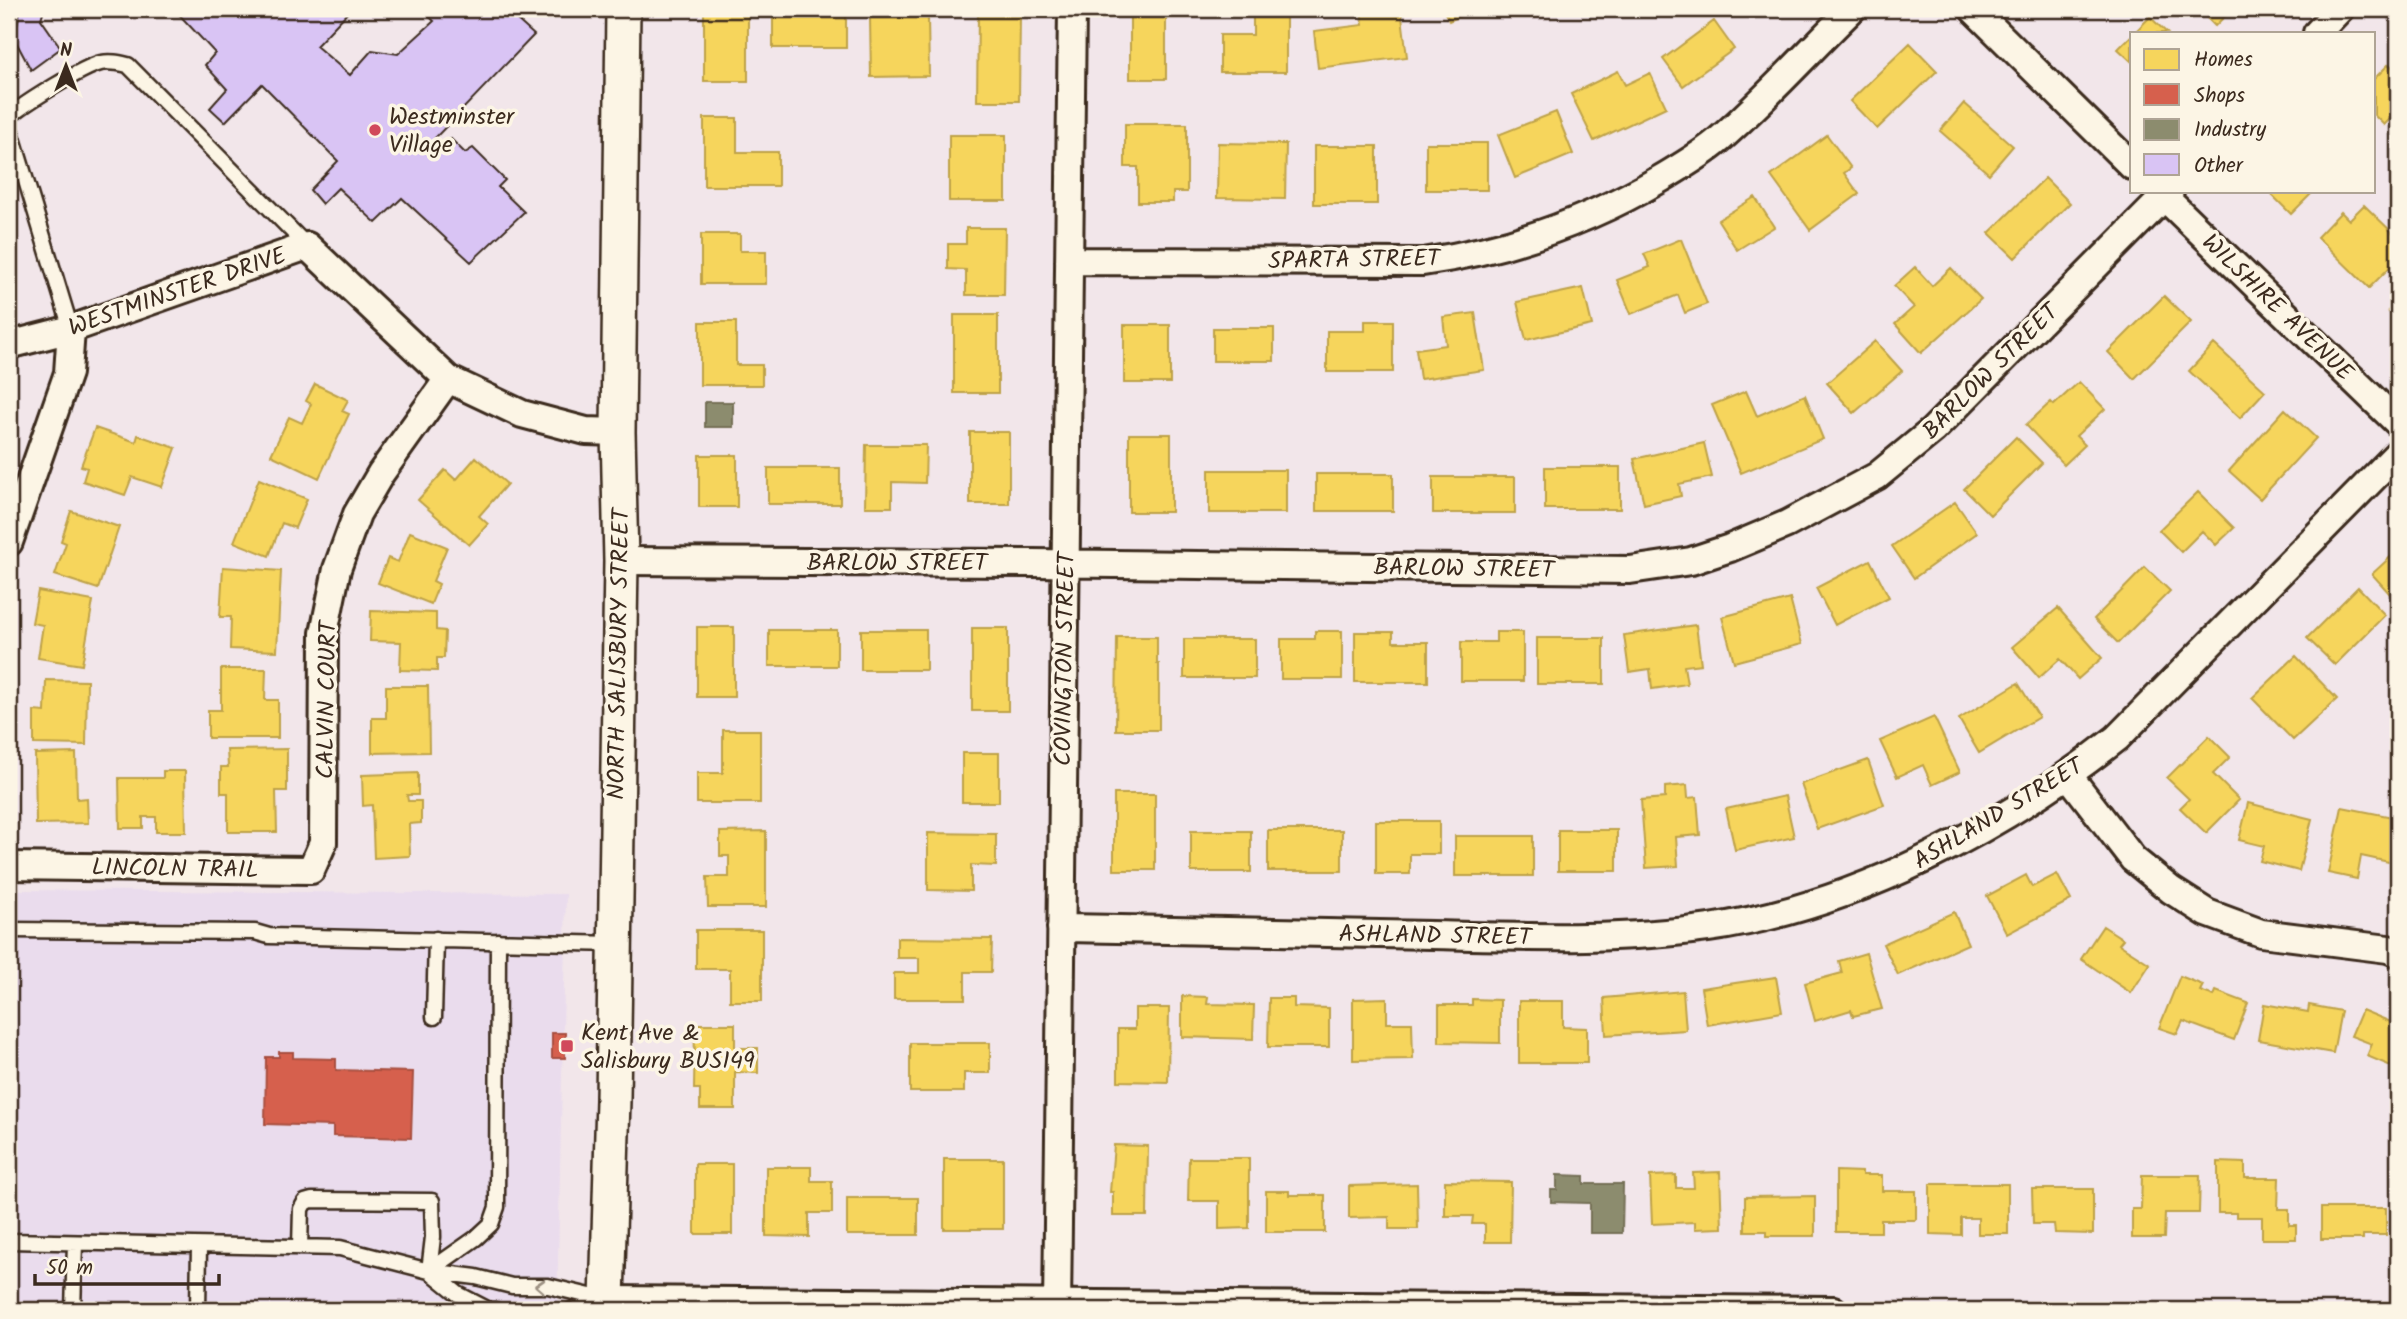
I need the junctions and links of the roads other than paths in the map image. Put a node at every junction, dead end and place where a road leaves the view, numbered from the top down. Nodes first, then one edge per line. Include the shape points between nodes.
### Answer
1 (623, 9) edge
2 (1072, 9) edge
3 (1852, 9) edge
4 (1973, 9) edge
5 (2340, 9) edge
6 (2319, 32) edge
7 (2130, 164) edge
8 (2164, 193) edge
9 (307, 246) junction
10 (1069, 261) junction
11 (71, 330) junction
12 (9, 345) edge
13 (448, 379) junction
14 (2398, 423) edge
15 (618, 432) junction
16 (2398, 453) edge
17 (9, 542) edge
18 (621, 561) junction
19 (1066, 563) junction
20 (2069, 776) junction
21 (323, 843) joint
22 (9, 866) edge
23 (1061, 928) junction
24 (9, 930) edge
25 (436, 939) junction
26 (498, 941) junction
27 (615, 944) junction
28 (2398, 953) edge
29 (435, 1017) dead end
30 (9, 1241) edge
31 (75, 1242) junction
32 (199, 1247) junction
33 (300, 1247) junction
34 (429, 1271) junction
35 (606, 1307) edge
36 (1057, 1307) edge
37 (73, 1310) edge
38 (198, 1310) edge
39 (495, 1310) edge
40 (572, 1310) edge
41 (1833, 1310) edge

1 - 15 street, NORTH SALISBURY STREET
2 - 10 street, COVINGTON STREET
3 - 10 street, SPARTA STREET via 1719,140 1680,167 1574,222 1506,244 1466,256 1423,261
4 - 7 street
5 - 6 street
8 - 14 street, WILSHIRE AVENUE
8 - 19 street, BARLOW STREET via 1933,430 1877,476 1787,524 1717,552 1630,570
9 - 11 street, WESTMINSTER DRIVE
9 - 11 lane via 128,65 99,64 23,104 10,116 9,128
9 - 13 street, WESTMINSTER DRIVE
10 - 19 street, COVINGTON STREET
11 - 12 street, WESTMINSTER DRIVE
11 - 17 street via 68,373
13 - 15 street, WESTMINSTER DRIVE via 522,414 586,432
13 - 21 street, CALVIN COURT via 381,473 358,514 337,569 324,633
15 - 18 street, NORTH SALISBURY STREET
16 - 20 street, ASHLAND STREET via 2117,738
18 - 19 street, BARLOW STREET
18 - 27 street, NORTH SALISBURY STREET
19 - 23 street, COVINGTON STREET
20 - 23 street, ASHLAND STREET via 1946,849 1868,885 1711,928 1587,938
20 - 28 street via 2133,859 2207,913 2261,933
21 - 22 street, LINCOLN TRAIL via 311,870
23 - 36 street, COVINGTON STREET
24 - 25 lane
25 - 26 lane
25 - 29 lane
26 - 27 lane
26 - 34 lane via 497,1206 491,1224
27 - 35 street, NORTH SALISBURY STREET
30 - 31 lane
31 - 32 lane
31 - 37 lane
32 - 33 lane
32 - 38 lane
33 - 34 lane via 340,1248
33 - 34 lane via 304,1202 432,1201
35 -> 34 lane via 548,1286 512,1286
34 - 39 lane via 458,1294
35 - 36 street
35 - 40 lane
36 - 41 street

